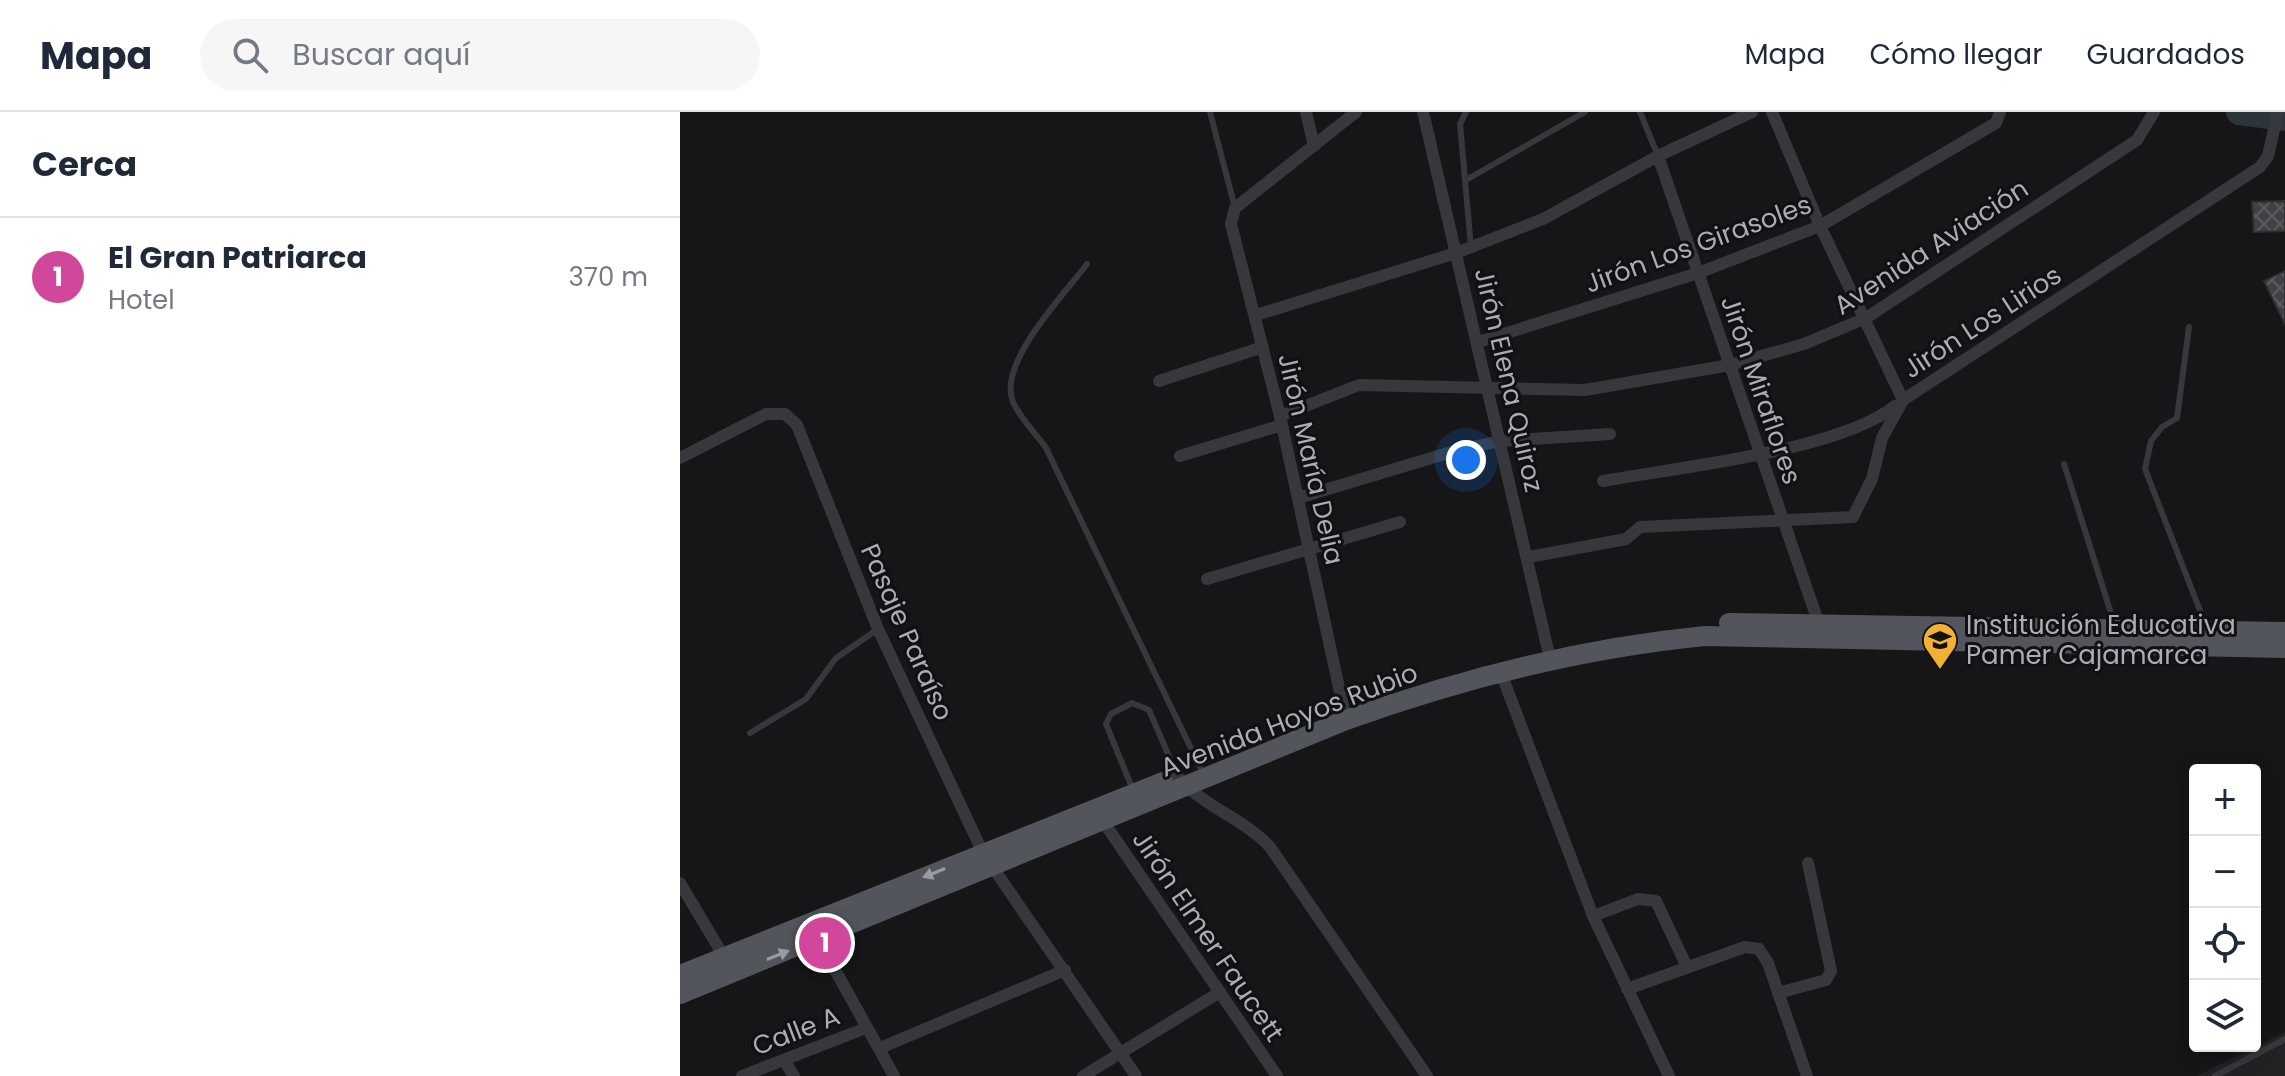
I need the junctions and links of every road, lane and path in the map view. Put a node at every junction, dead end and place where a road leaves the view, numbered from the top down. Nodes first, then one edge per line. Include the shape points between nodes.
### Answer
1 (1210, 112) edge
2 (1306, 112) edge
3 (1356, 112) edge
4 (1423, 112) edge
5 (1466, 112) edge
6 (1585, 112) edge
7 (1640, 112) edge
8 (1752, 112) edge
9 (1772, 112) edge
10 (2000, 112) edge
11 (2154, 112) edge
12 (2278, 112) edge
13 (1314, 146) junction
14 (1658, 156) junction
15 (1466, 180) junction
16 (1235, 208) junction
17 (1820, 226) junction
18 (1471, 247) junction
19 (1456, 253) junction
20 (1087, 264) dead end
21 (1698, 273) junction
22 (1256, 315) junction
23 (1866, 318) junction
24 (2189, 327) dead end
25 (1478, 342) junction
26 (1263, 347) junction
27 (1730, 365) junction
28 (1159, 381) dead end
29 (1490, 390) junction
30 (1903, 400) junction
31 (1281, 420) junction
32 (1610, 434) dead end
33 (1500, 441) junction
34 (1760, 453) junction
35 (1180, 456) dead end
36 (680, 458) edge
37 (2064, 464) dead end
38 (1603, 481) dead end
39 (1298, 498) junction
40 (1400, 522) dead end
41 (1784, 523) junction
42 (1309, 549) junction
43 (1529, 557) junction
44 (1207, 579) dead end
45 (878, 629) junction
46 (1821, 630) junction
47 (2285, 632) edge
48 (2118, 637) junction
49 (2212, 639) junction
50 (2285, 648) edge
51 (1549, 652) junction
52 (1501, 673) junction
53 (1345, 714) junction
54 (750, 733) dead end
55 (1200, 767) junction
56 (1182, 782) junction
57 (1134, 793) junction
58 (1103, 821) junction
59 (989, 859) junction
60 (1808, 863) dead end
61 (680, 883) edge
62 (1593, 916) junction
63 (813, 931) junction
64 (729, 965) junction
65 (1686, 965) junction
66 (1065, 970) junction
67 (680, 975) edge
68 (1627, 989) junction
69 (1220, 992) junction
70 (1778, 993) junction
71 (680, 994) edge
72 (866, 1028) junction
73 (2285, 1039) edge
74 (880, 1048) junction
75 (1120, 1052) junction
76 (784, 1060) junction
77 (742, 1076) edge
78 (794, 1076) edge
79 (894, 1076) edge
80 (1083, 1076) edge
81 (1136, 1076) edge
82 (1277, 1076) edge
83 (1427, 1076) edge
84 (1669, 1076) edge
85 (1807, 1076) edge
86 (2215, 1076) edge

1 - 16 lane
2 - 13 street
3 - 13 street
4 - 19 street, Jirón Elena Quiroz
5 - 15 lane via 1460,124
6 - 15 lane
7 - 14 lane
8 - 14 street
9 - 17 street
10 - 17 street, Jirón Los Girasoles via 1996,123
11 - 23 street, Avenida Aviación via 2137,140
12 - 30 street, Jirón Los Lirios via 2260,167
13 - 16 street
14 - 18 street via 1543,219
14 - 21 street, Jirón Miraflores
15 - 18 lane
16 - 22 street, Jirón María Delia via 1231,224
17 - 21 street, Jirón Los Girasoles
17 - 23 street
18 - 19 street
19 - 22 street
19 - 25 street, Jirón Elena Quiroz
20 - 55 lane via 1015,361 1013,402 1046,448
21 - 25 street, Jirón Los Girasoles
21 - 27 street, Jirón Miraflores
22 - 26 street, Jirón María Delia
23 - 27 street, Avenida Aviación via 1816,341
23 - 30 street
24 - 49 lane via 2177,418 2151,441 2145,469
25 - 29 street, Jirón Elena Quiroz
26 - 28 street
26 - 31 street, Jirón María Delia
27 - 29 street, Avenida Aviación via 1610,388
27 - 34 street, Jirón Miraflores
29 - 31 street, Avenida Aviación via 1366,384
29 - 33 street, Jirón Elena Quiroz
30 - 34 street via 1860,428
30 - 41 street, Jirón Los Lirios via 1882,438 1856,515
31 - 35 street, Avenida Aviación
31 - 39 street, Jirón María Delia
32 - 33 street
33 - 39 street
33 - 43 street, Jirón Elena Quiroz
34 - 38 street
34 - 41 street, Jirón Miraflores
36 - 45 street, Pasaje Paraíso via 766,414 785,414 797,425
37 - 48 lane
39 - 42 street, Jirón María Delia
40 - 42 street
41 - 43 street, Jirón Los Lirios via 1640,527 1626,539
41 - 46 street, Jirón Miraflores
42 - 44 street
42 - 53 street, Jirón María Delia
43 - 51 street, Jirón Elena Quiroz
45 - 54 lane via 836,658 806,699
45 - 59 street, Pasaje Paraíso
46 - 48 main road, Avenida Hoyos Rubio
46 - 51 main road, Avenida Hoyos Rubio via 1665,627
47 - 49 main road, Avenida Hoyos Rubio
48 - 49 main road, Avenida Hoyos Rubio
49 - 50 main road, Avenida Hoyos Rubio
51 - 52 main road, Avenida Hoyos Rubio
51 - 53 main road, Avenida Hoyos Rubio via 1434,676
52 - 53 main road, Avenida Hoyos Rubio
52 - 62 street
53 - 55 main road, Avenida Hoyos Rubio
53 - 56 main road, Avenida Hoyos Rubio
55 - 56 main road, Avenida Hoyos Rubio
56 - 57 main road, Avenida Hoyos Rubio
56 - 57 lane via 1149,710 1132,703 1111,714 1106,724
56 - 58 main road, Avenida Hoyos Rubio
56 - 83 street via 1270,847
57 - 59 main road, Avenida Hoyos Rubio
58 - 59 main road, Avenida Hoyos Rubio
58 - 69 street, Jirón Elmer Faucett
59 - 63 main road, Avenida Hoyos Rubio
59 - 66 street, Pasaje Paraíso
60 - 70 street via 1831,971 1826,980
61 - 64 street
62 - 65 street via 1638,899 1656,901
62 - 68 street
63 - 64 main road, Avenida Hoyos Rubio
63 - 72 street
64 - 67 main road, Avenida Hoyos Rubio
64 - 71 main road, Avenida Hoyos Rubio
65 - 68 street
65 - 70 street via 1752,946 1764,953
66 - 74 street
66 - 75 street, Pasaje Paraíso
68 - 84 street
69 - 75 street
69 - 82 street, Jirón Elmer Faucett
70 - 85 street
72 - 74 street
72 - 76 street, Calle A
73 - 86 lane
74 - 79 street
75 - 80 street
75 - 81 street, Pasaje Paraíso
76 - 77 street, Calle A
76 - 78 street

